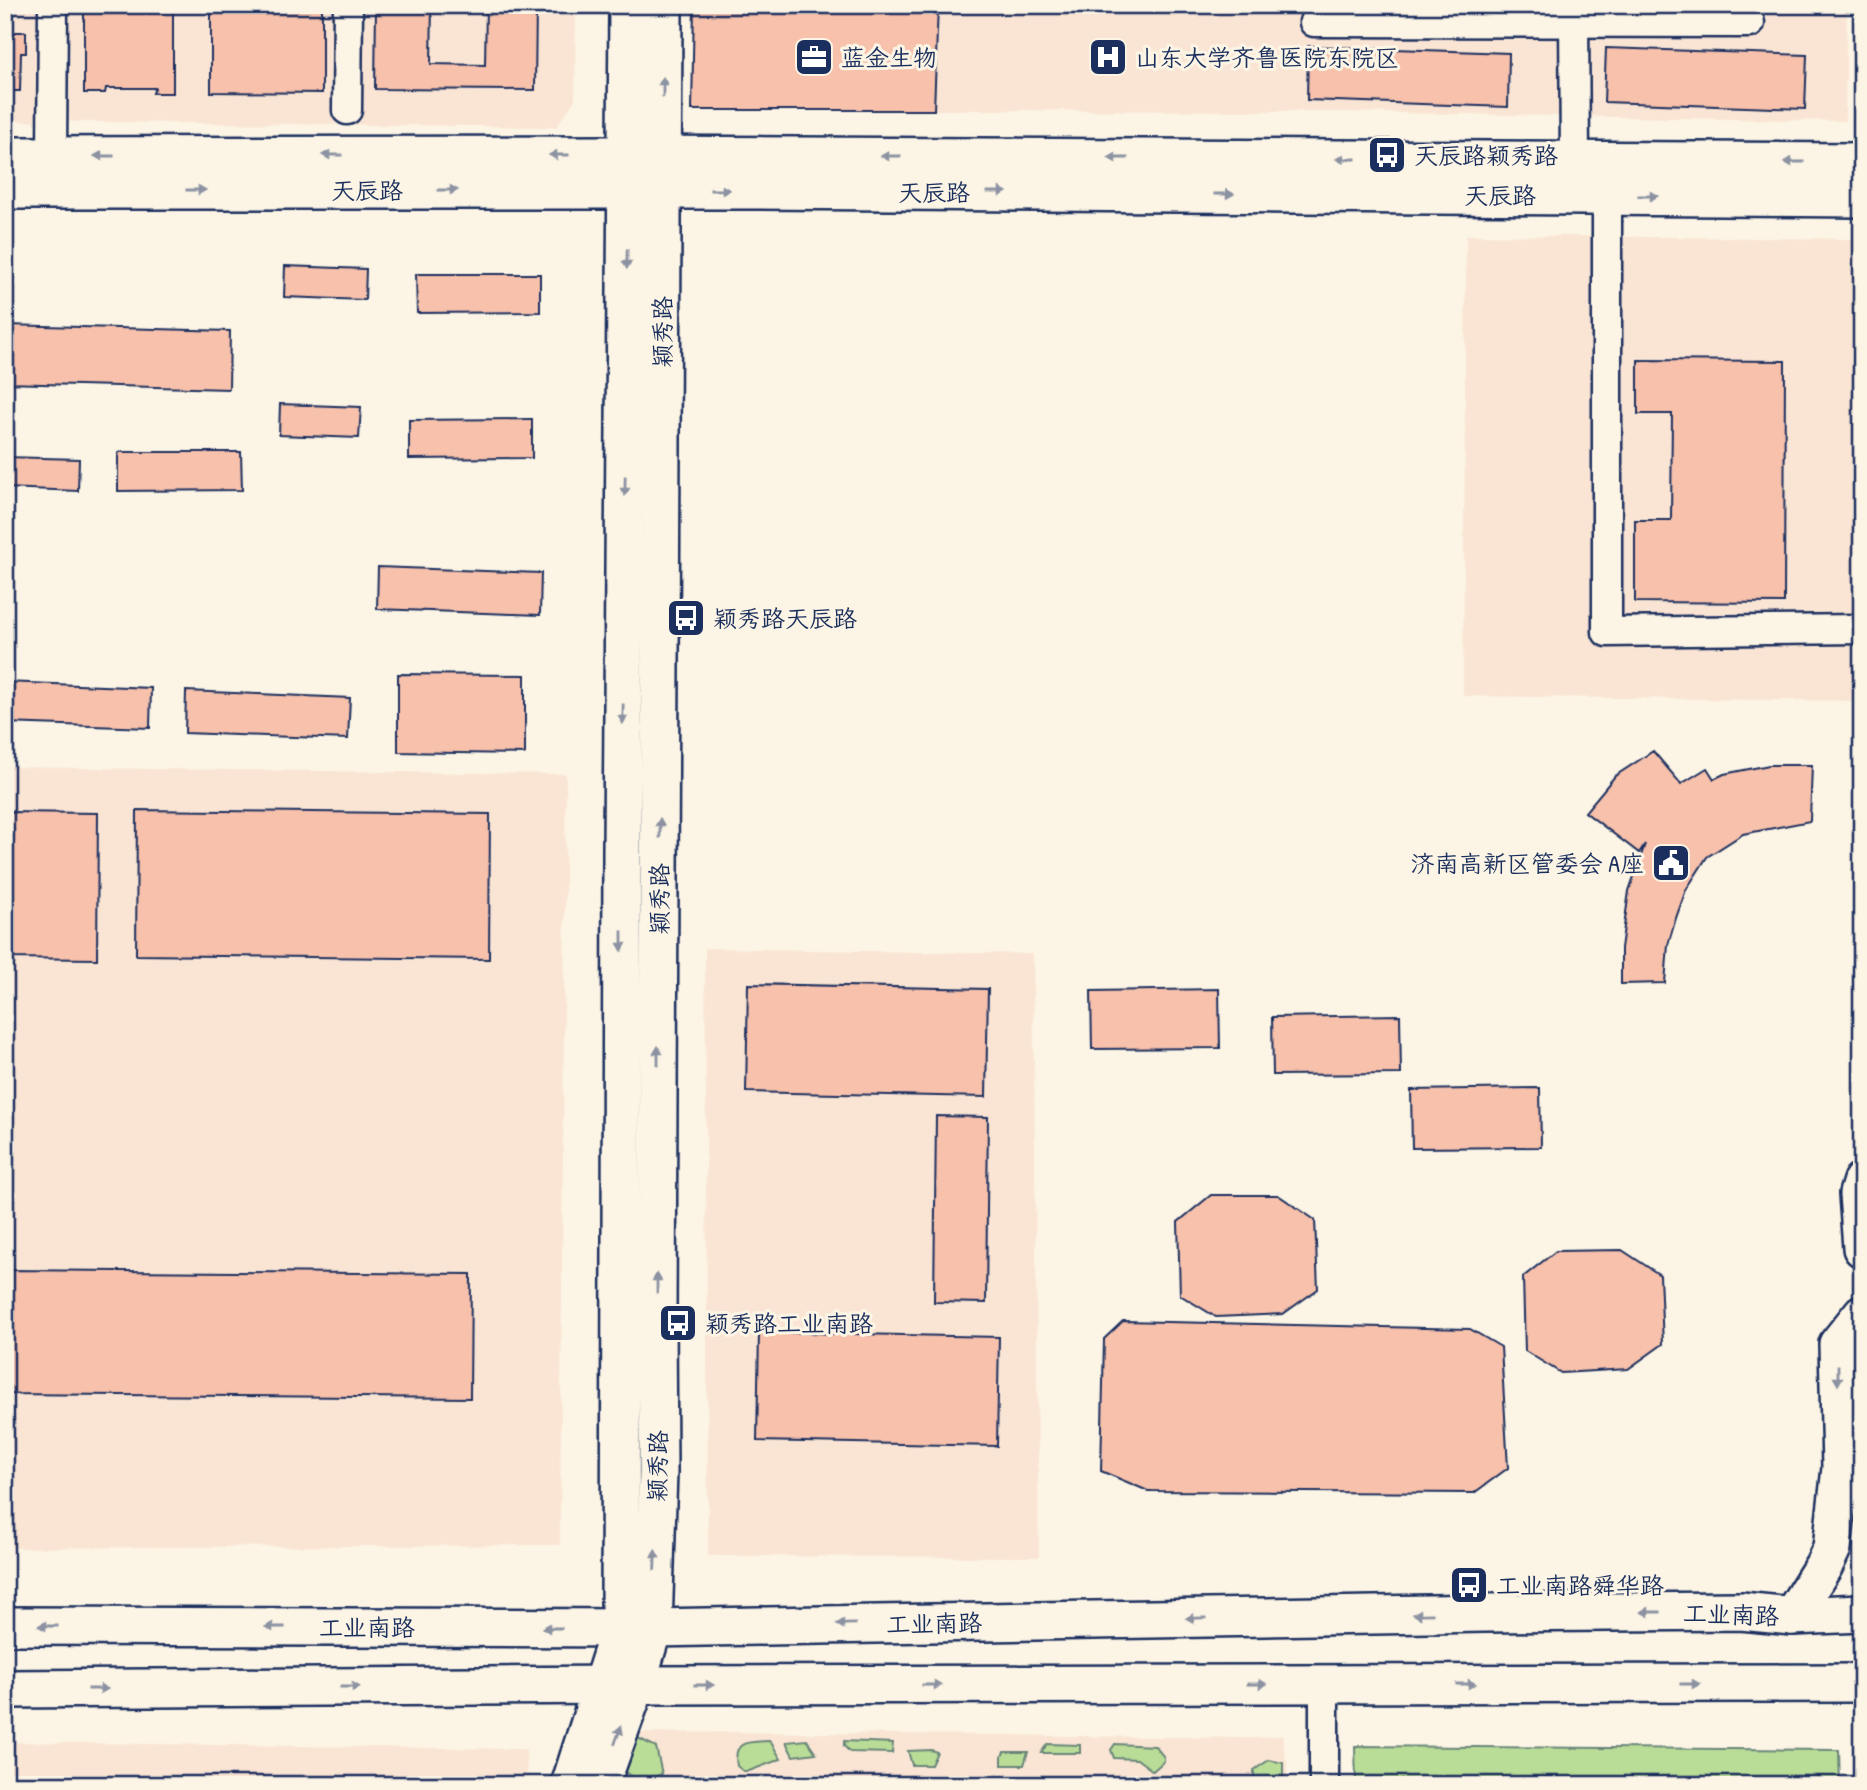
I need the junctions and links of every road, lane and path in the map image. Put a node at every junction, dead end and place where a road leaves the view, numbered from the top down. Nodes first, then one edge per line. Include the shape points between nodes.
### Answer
1 (53, 5) edge
2 (348, 5) edge
3 (628, 5) edge
4 (663, 5) edge
5 (1543, 5) edge
6 (1601, 5) edge
7 (1574, 19) junction
8 (1314, 22) dead end
9 (1750, 23) dead end
10 (347, 110) dead end
11 (5, 156) edge
12 (52, 156) junction
13 (1575, 160) junction
14 (1862, 162) edge
15 (645, 173) junction
16 (5, 190) edge
17 (1607, 194) junction
18 (1862, 198) edge
19 (1862, 629) edge
20 (1862, 1181) edge
21 (1862, 1248) edge
22 (1862, 1314) edge
23 (1862, 1613) edge
24 (1792, 1616) junction
25 (5, 1626) edge
26 (636, 1628) junction
27 (1862, 1683) edge
28 (1324, 1684) junction
29 (619, 1685) junction
30 (5, 1689) edge
31 (570, 1785) edge
32 (600, 1785) edge
33 (1324, 1785) edge

1 - 12 street
2 - 10 street
3 - 15 main road, 颖秀路
15 -> 4 main road, 颖秀路
5 - 7 street
6 - 7 street
7 - 8 street
7 - 9 street
7 - 13 street
11 - 12 main road, 天辰路
15 -> 12 main road, 天辰路
14 -> 13 main road, 天辰路
13 -> 15 main road, 天辰路
16 -> 15 main road, 天辰路
15 -> 17 main road, 天辰路
15 - 26 main road, 颖秀路 via 658,1472
17 -> 18 main road, 天辰路
17 - 19 street via 1607,632
20 - 21 main road via 1858,1194
22 -> 24 main road via 1838,1344 1841,1468 1832,1548
23 - 24 main road, 工业南路
24 -> 26 main road, 工业南路 via 1486,1612
26 -> 25 main road, 工业南路
26 - 29 main road, 颖秀路
28 -> 27 main road
29 -> 28 main road
28 - 33 street
30 -> 29 main road
29 - 31 main road, 颖秀路
32 -> 29 main road, 颖秀路

